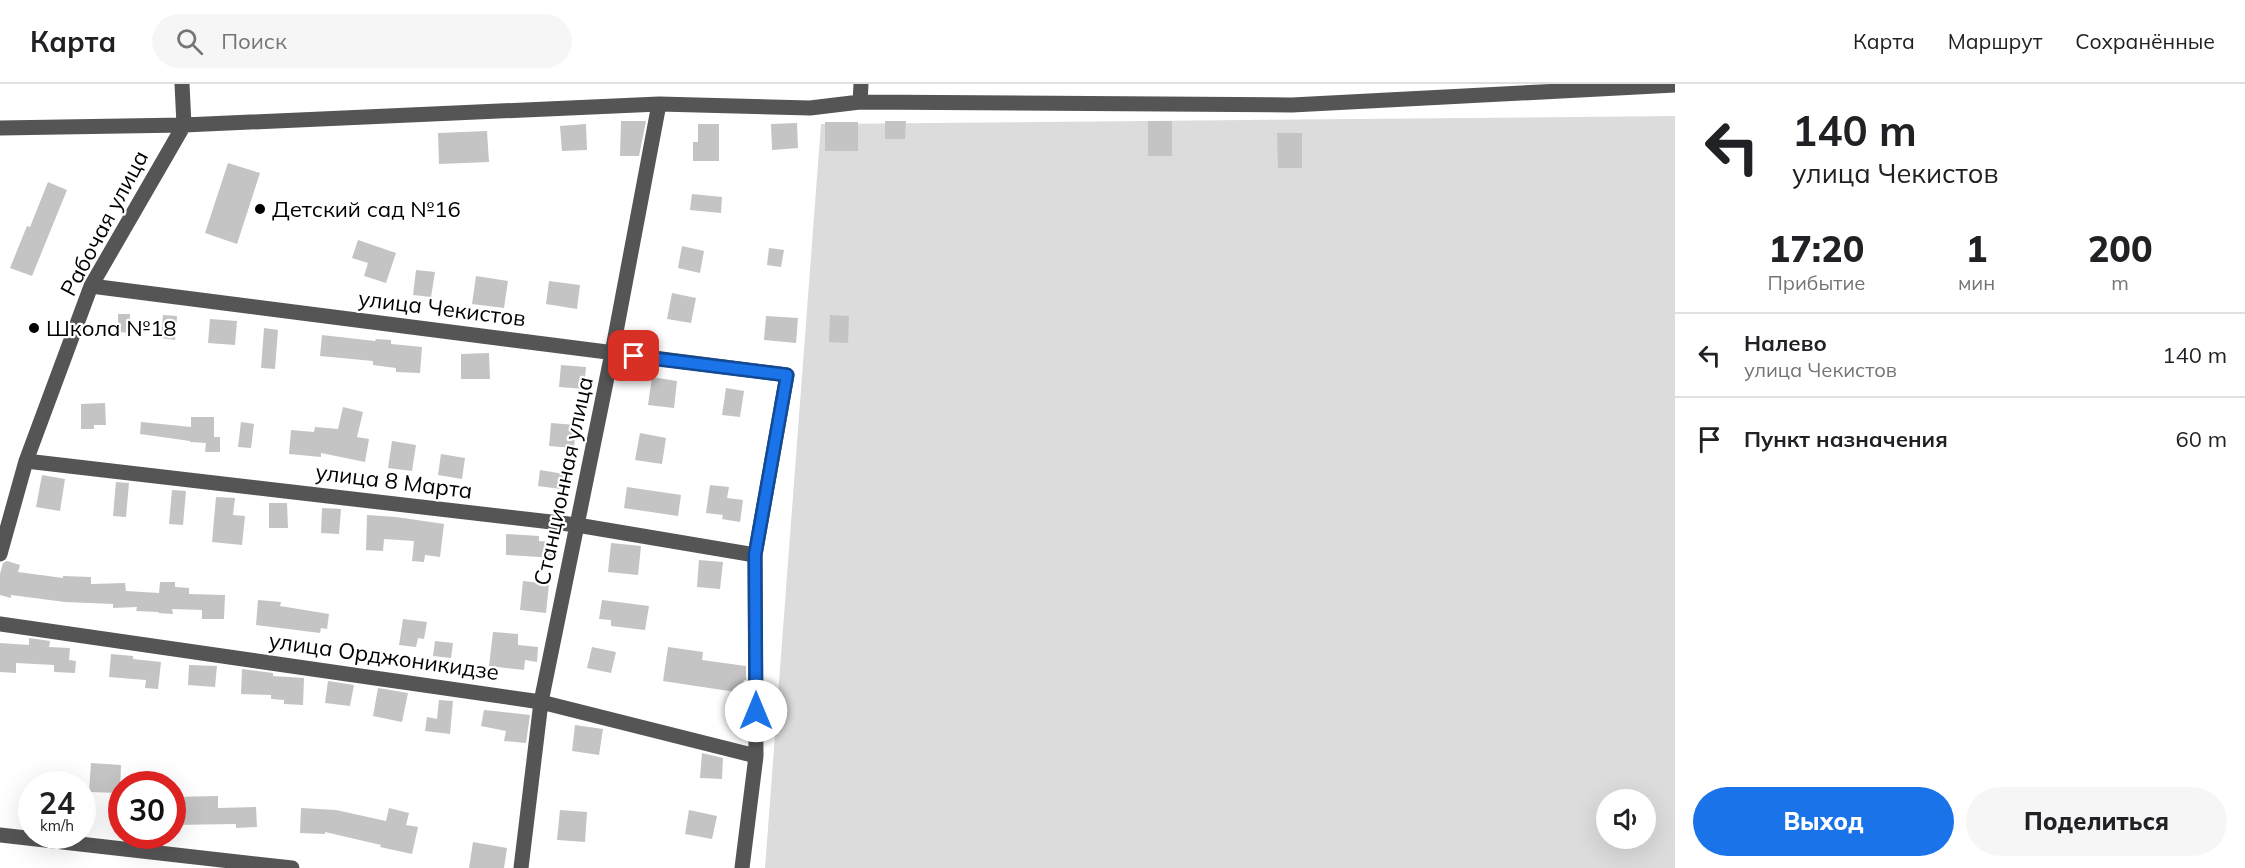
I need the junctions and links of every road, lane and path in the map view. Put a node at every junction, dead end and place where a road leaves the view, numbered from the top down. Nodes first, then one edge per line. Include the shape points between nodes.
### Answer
1 (182, 84) edge
2 (861, 84) edge
3 (1675, 85) edge
4 (860, 102) junction
5 (659, 104) junction
6 (184, 125) junction
7 (0, 128) edge
8 (91, 286) junction
9 (612, 353) junction
10 (26, 461) junction
11 (577, 525) junction
12 (0, 554) edge
13 (755, 555) junction
14 (0, 624) edge
15 (541, 702) junction
16 (756, 756) junction
17 (0, 835) edge
18 (292, 868) edge
19 (521, 868) edge
20 (742, 868) edge

1 - 6 street
2 - 4 street
3 - 4 street via 1292,105
4 - 5 street via 810,108
5 - 6 street
5 - 9 street, Станционная улица
6 - 7 street
6 - 8 street, Рабочая улица
8 - 9 street, улица Чекистов
8 - 10 street, Рабочая улица
9 - 11 street, Станционная улица
9 - 13 street, улица Чекистов via 787,375
10 - 11 street, улица 8 Марта
10 - 12 street, Рабочая улица
11 - 13 street, улица 8 Марта
11 - 15 street, Станционная улица
13 - 16 street
14 - 15 street, улица Орджоникидзе
15 - 16 street, улица Орджоникидзе
15 - 19 street, Станционная улица
16 - 20 street
17 - 18 street

